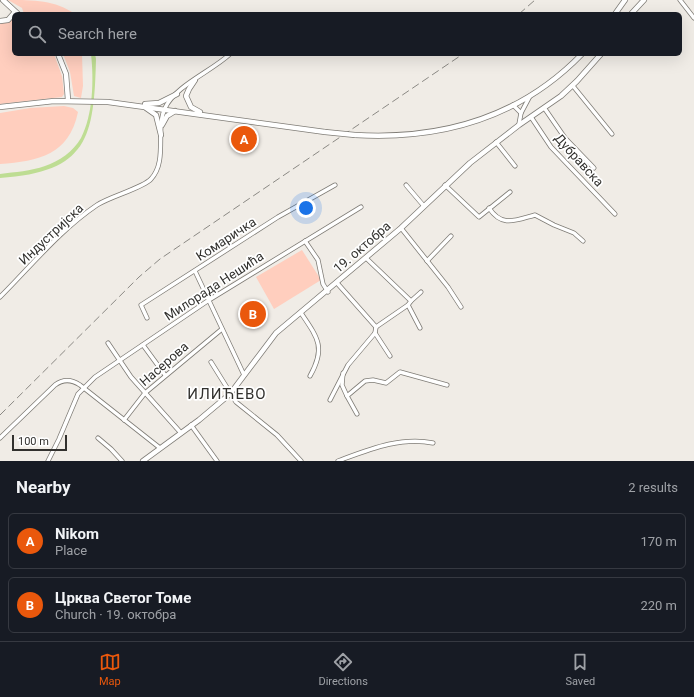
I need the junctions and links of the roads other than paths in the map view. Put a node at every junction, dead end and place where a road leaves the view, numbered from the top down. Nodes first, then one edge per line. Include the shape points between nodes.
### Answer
1 (2, 0) edge
2 (625, 0) edge
3 (644, 0) edge
4 (680, 0) edge
5 (16, 12) edge
6 (616, 12) edge
7 (633, 12) edge
8 (12, 17) edge
9 (694, 18) edge
10 (0, 21) edge
11 (59, 56) edge
12 (228, 56) edge
13 (580, 56) edge
14 (599, 56) edge
15 (195, 80) junction
16 (573, 86) junction
17 (177, 94) junction
18 (530, 96) junction
19 (68, 100) junction
20 (123, 103) junction
21 (139, 105) junction
22 (513, 106) junction
23 (0, 107) edge
24 (164, 109) junction
25 (546, 109) junction
26 (177, 111) junction
27 (203, 114) junction
28 (521, 115) junction
29 (529, 118) junction
30 (162, 125) junction
31 (519, 125) junction
32 (612, 134) dead end
33 (161, 135) junction
34 (496, 142) junction
35 (515, 166) dead end
36 (594, 168) dead end
37 (335, 185) dead end
38 (406, 185) dead end
39 (445, 185) junction
40 (510, 192) dead end
41 (423, 206) junction
42 (361, 207) dead end
43 (489, 208) junction
44 (615, 214) dead end
45 (401, 228) junction
46 (451, 236) dead end
47 (583, 240) dead end
48 (305, 241) junction
49 (366, 258) junction
50 (427, 261) junction
51 (195, 271) junction
52 (337, 283) junction
53 (328, 292) junction
54 (421, 292) dead end
55 (0, 297) edge
56 (209, 300) junction
57 (410, 301) junction
58 (408, 305) junction
59 (461, 307) dead end
60 (301, 313) junction
61 (147, 318) dead end
62 (376, 327) junction
63 (420, 328) dead end
64 (222, 329) junction
65 (375, 333) junction
66 (108, 342) dead end
67 (143, 345) junction
68 (390, 356) dead end
69 (119, 361) junction
70 (211, 362) dead end
71 (343, 373) junction
72 (165, 375) junction
73 (244, 375) junction
74 (310, 376) dead end
75 (447, 386) dead end
76 (84, 389) junction
77 (145, 393) junction
78 (230, 394) junction
79 (347, 396) junction
80 (330, 400) dead end
81 (357, 414) dead end
82 (124, 420) junction
83 (191, 425) junction
84 (181, 433) junction
85 (0, 438) edge
86 (98, 438) dead end
87 (433, 443) dead end
88 (160, 448) junction
89 (48, 461) edge
90 (122, 461) edge
91 (143, 461) edge
92 (217, 461) edge
93 (301, 461) edge
94 (338, 461) edge

1 - 5 street
2 - 6 street
3 - 7 street
4 - 9 street
8 - 10 street
11 - 19 street via 66,74
12 - 15 street
13 - 18 street
14 - 16 street, 19. октобра
15 - 17 street
15 - 27 street via 189,89 187,99 191,107
16 - 25 street, 19. октобра
16 - 32 street
17 - 20 street via 159,103
17 - 24 street
18 - 22 street
18 - 28 street
19 - 20 street
19 - 23 street
20 - 21 street
21 - 24 street
21 - 33 street via 156,115
22 - 27 street, bridge via 442,131 400,136 325,132
22 - 28 street via 519,108
24 - 26 street
24 - 30 street, Индустријска
25 - 29 street, 19. октобра
25 - 36 street via 565,138
26 - 27 street
26 - 30 street via 170,113
28 - 29 street
28 - 31 street
29 - 31 street, 19. октобра
29 - 44 street, Дубравска via 551,147
30 - 33 street, Индустријска
31 - 34 street, 19. октобра
33 - 55 street, Индустријска via 158,167 151,179 108,199 85,214
34 - 35 street
34 - 39 street, 19. октобра
37 - 51 street, Комаричка via 278,217
38 - 41 street
39 - 41 street, 19. октобра
39 - 43 street via 479,216
40 - 43 street
41 - 45 street, 19. октобра
42 - 48 street, Милорада Нешића
43 - 47 street via 501,221 535,215 574,233
45 - 49 street, 19. октобра
45 - 50 street
46 - 50 street
48 - 53 street via 318,260 323,284
48 - 56 street, Милорада Нешића
49 - 52 street, 19. октобра
49 - 57 street
50 - 59 street
51 - 56 street
51 - 61 street, Комаричка via 141,305
52 - 53 street, 19. октобра
52 - 62 street
53 - 60 street, 19. октобра
54 - 57 street
56 - 64 street
56 - 67 street, Милорада Нешића
57 - 58 street
58 - 62 street
58 - 63 street
60 - 73 street, 19. октобра via 276,333
60 - 74 street via 316,337 319,347 316,364
62 - 65 street
64 - 72 street, Насерова
64 - 73 street
65 - 68 street
65 - 71 street
66 - 69 street
67 - 69 street, Милорада Нешића
67 - 72 street
69 - 76 street, Милорада Нешића via 95,377
69 - 77 street
70 - 78 street
71 - 79 street via 342,385
71 - 80 street
72 - 77 street, Насерова
73 - 78 street, 19. октобра
75 - 79 street via 400,372 386,383 369,380 362,383
76 - 82 street
76 - 85 street via 71,380 59,382
76 - 89 street, Милорада Нешића via 78,394
77 - 82 street, Насерова
77 - 84 street
78 - 83 street, 19. октобра
78 - 93 street via 245,410 277,435
79 - 81 street
82 - 88 street
83 - 84 street, 19. октобра
83 - 92 street
84 - 88 street, 19. октобра
86 - 90 street
87 - 94 street via 403,442
88 - 91 street, 19. октобра

